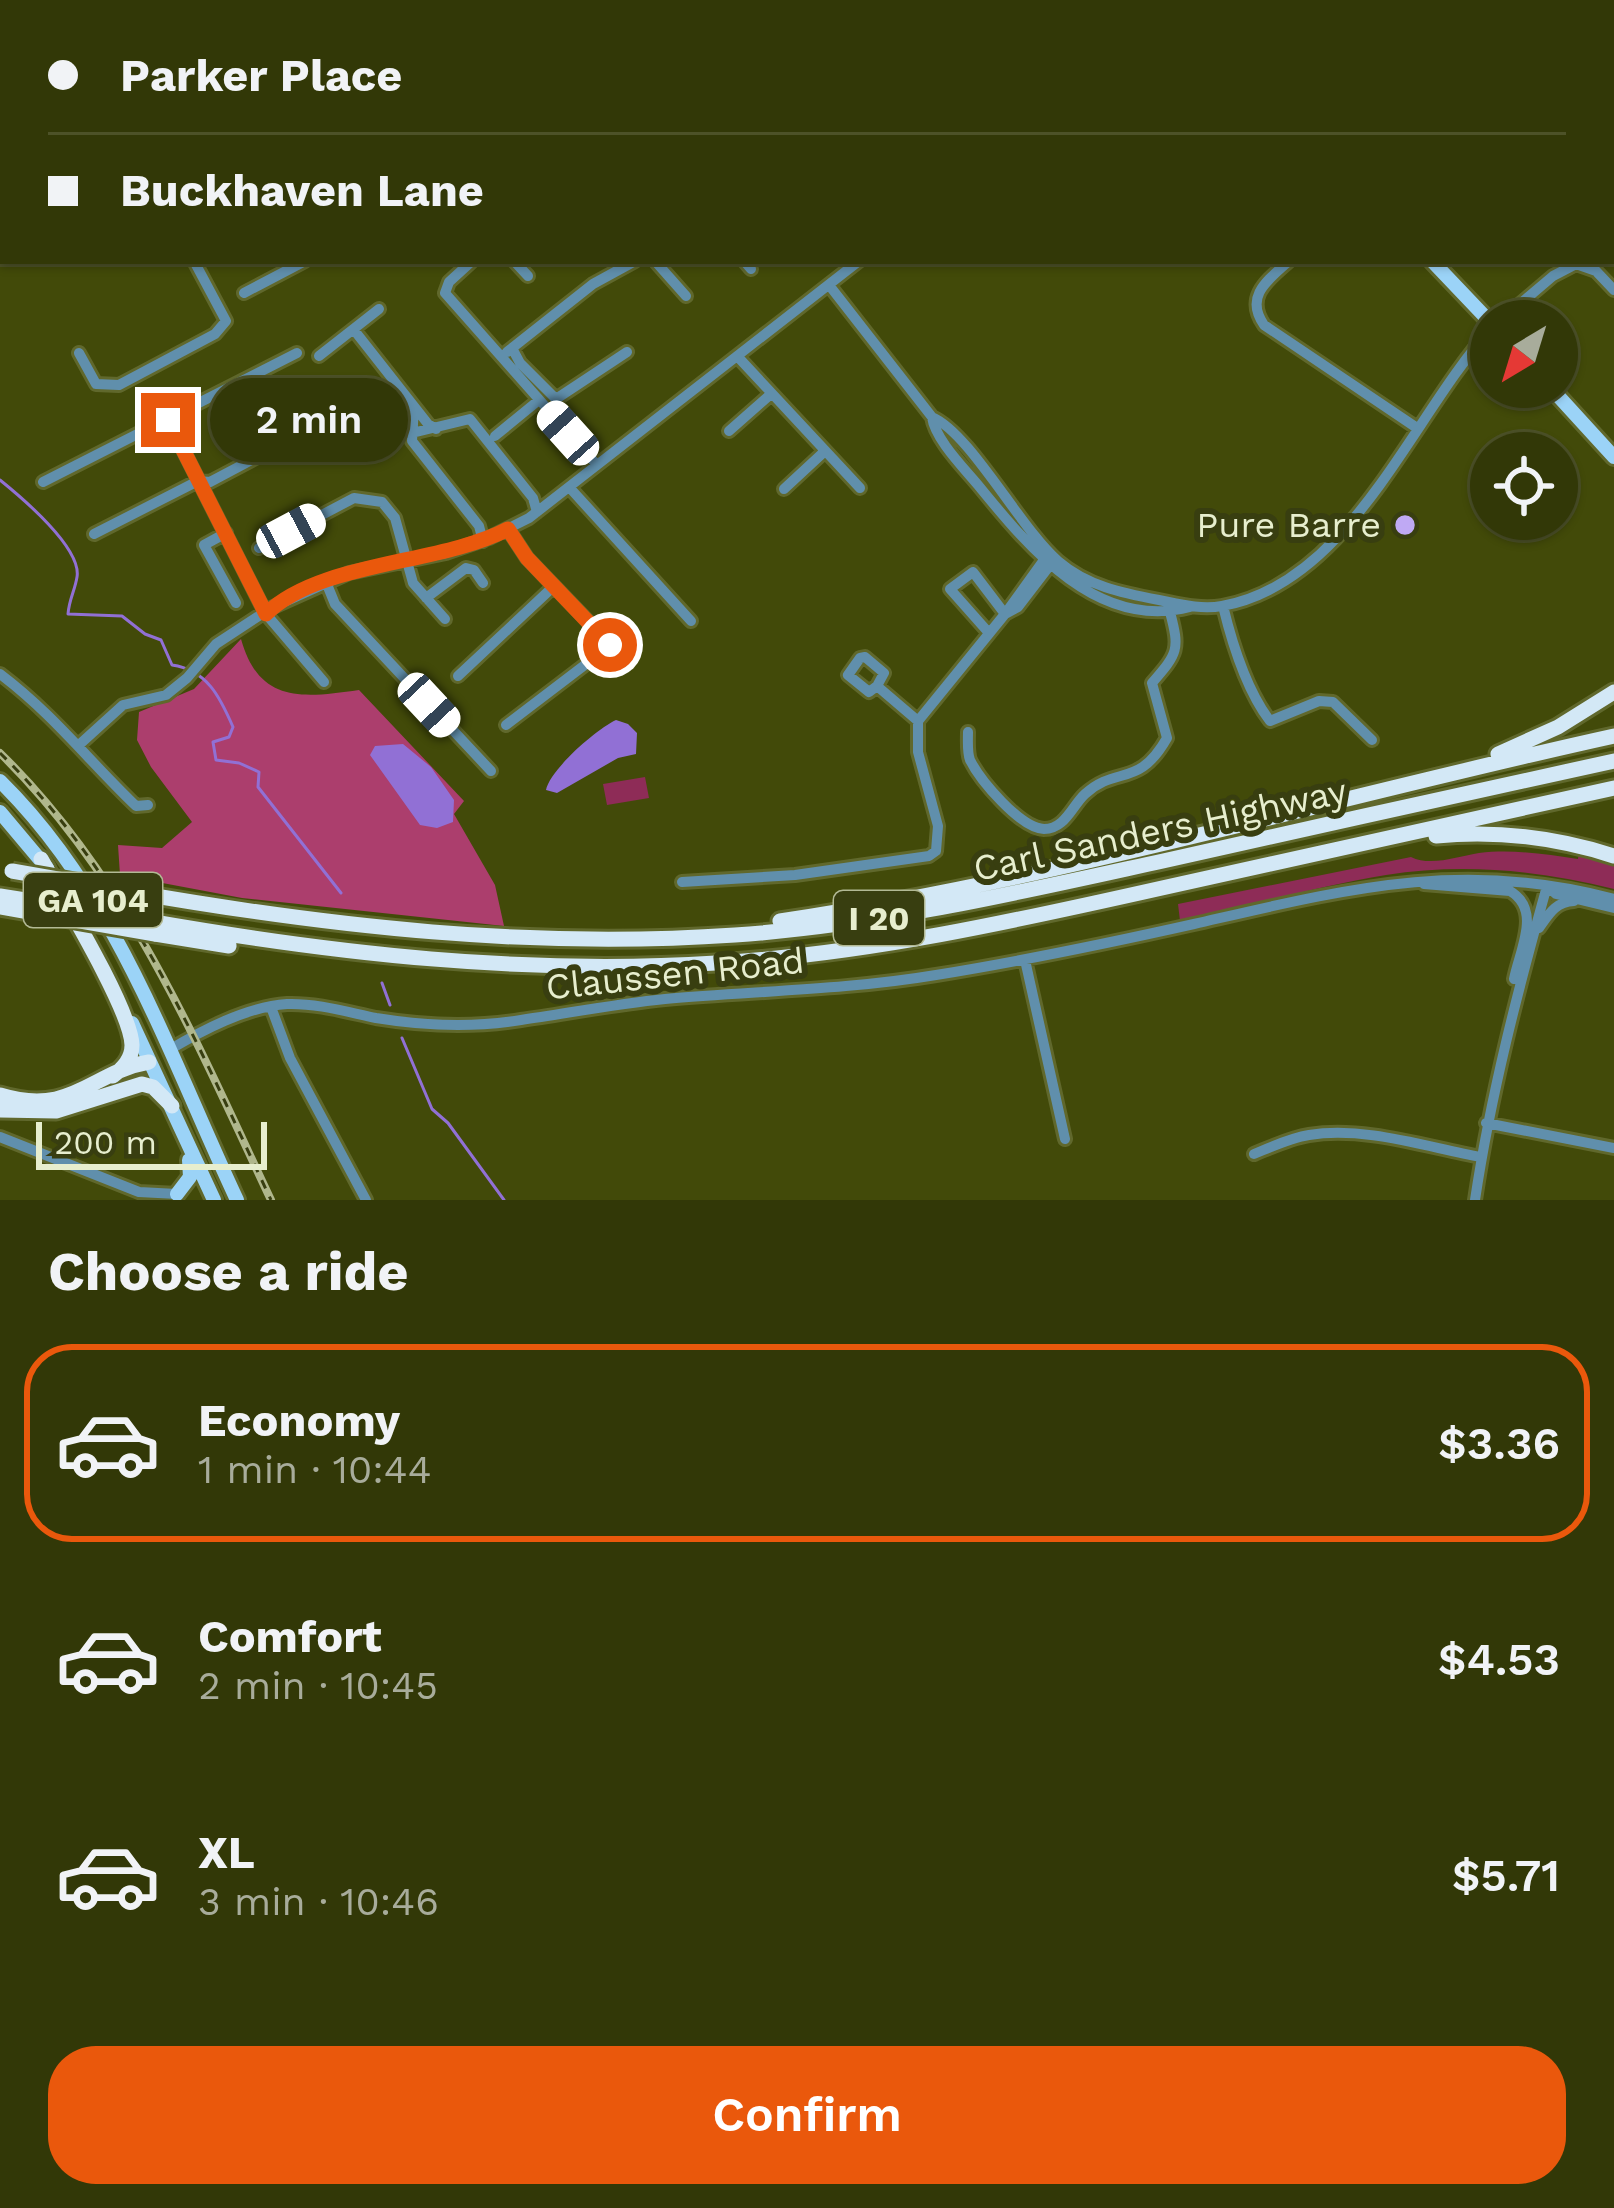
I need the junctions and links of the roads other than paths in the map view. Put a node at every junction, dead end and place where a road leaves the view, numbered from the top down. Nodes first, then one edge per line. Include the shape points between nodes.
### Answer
1 (196, 264) edge
2 (299, 264) edge
3 (469, 264) edge
4 (517, 264) edge
5 (630, 264) edge
6 (658, 264) edge
7 (855, 264) edge
8 (1286, 264) edge
9 (1435, 264) edge
10 (1574, 264) edge
11 (1578, 264) edge
12 (528, 276) dead end
13 (1612, 282) edge
14 (830, 285) junction
15 (244, 293) dead end
16 (686, 296) dead end
17 (1524, 300) edge
18 (1470, 303) edge
19 (379, 309) dead end
20 (354, 330) junction
21 (627, 352) dead end
22 (79, 353) dead end
23 (296, 353) dead end
24 (1470, 355) edge
25 (319, 356) dead end
26 (737, 357) junction
27 (771, 394) junction
28 (539, 400) junction
29 (414, 407) junction
30 (350, 408) dead end
31 (1569, 408) edge
32 (168, 420) junction
33 (1417, 428) junction
34 (436, 429) junction
35 (729, 431) dead end
36 (412, 433) junction
37 (495, 436) dead end
38 (825, 451) junction
39 (1614, 457) edge
40 (597, 465) junction
41 (199, 481) junction
42 (43, 482) dead end
43 (569, 487) junction
44 (860, 488) dead end
45 (784, 490) dead end
46 (537, 512) junction
47 (508, 529) junction
48 (94, 533) dead end
49 (226, 533) junction
50 (482, 541) junction
51 (259, 548) dead end
52 (1049, 559) junction
53 (405, 560) junction
54 (326, 582) junction
55 (483, 583) dead end
56 (554, 586) junction
57 (426, 598) junction
58 (236, 603) dead end
59 (1193, 606) junction
60 (1223, 606) junction
61 (1170, 612) junction
62 (266, 614) junction
63 (1005, 614) junction
64 (445, 619) dead end
65 (692, 621) dead end
66 (989, 633) junction
67 (610, 645) junction
68 (628, 663) dead end
69 (0, 674) edge
70 (458, 676) dead end
71 (323, 682) dead end
72 (877, 686) dead end
73 (1614, 692) edge
74 (918, 721) junction
75 (506, 724) dead end
76 (968, 732) dead end
77 (1614, 736) edge
78 (1372, 740) dead end
79 (80, 744) junction
80 (1614, 761) edge
81 (491, 772) dead end
82 (1444, 772) junction
83 (0, 781) edge
84 (1614, 788) edge
85 (148, 805) dead end
86 (0, 812) edge
87 (1361, 844) junction
88 (1614, 856) edge
89 (41, 859) junction
90 (4, 869) edge
91 (1409, 880) junction
92 (682, 882) dead end
93 (1547, 886) junction
94 (0, 896) edge
95 (1614, 898) edge
96 (1585, 901) junction
97 (0, 908) edge
98 (1614, 908) edge
99 (42, 909) junction
100 (1533, 936) junction
101 (654, 939) junction
102 (1025, 959) junction
103 (1514, 1001) junction
104 (271, 1006) junction
105 (169, 1050) junction
106 (148, 1061) junction
107 (113, 1076) junction
108 (164, 1094) junction
109 (0, 1095) edge
110 (86, 1103) junction
111 (0, 1110) edge
112 (1486, 1123) junction
113 (0, 1137) edge
114 (1065, 1139) dead end
115 (1614, 1148) edge
116 (1254, 1154) dead end
117 (1481, 1157) junction
118 (177, 1194) junction
119 (213, 1200) edge
120 (237, 1200) edge
121 (366, 1200) edge
122 (1475, 1200) edge

1 - 22 street via 226,321 215,334 118,385 96,384
2 - 15 street
3 - 28 street via 445,293
4 - 12 street
5 - 21 street via 509,350 556,399
6 - 16 street
7 - 14 street
8 - 33 street via 1258,290 1264,325
9 - 18 main road
10 - 17 street
11 - 13 street
14 - 26 street
14 - 52 street
19 - 20 street
20 - 25 street
20 - 29 street
23 - 32 street
24 - 33 street
26 - 27 street
26 - 40 street
27 - 35 street
27 - 38 street
28 - 37 street
28 - 40 street
29 - 34 street
29 - 36 street
30 - 41 street
31 - 39 main road
32 - 41 street
32 - 42 street
33 - 60 street via 1316,556 1259,594
34 - 36 street
34 - 46 street via 470,419
36 - 50 street
38 - 44 street
38 - 45 street
40 - 43 street
41 - 48 street
41 - 49 street
43 - 46 street
43 - 65 street
46 - 47 street
47 - 50 street
47 - 56 street
49 - 58 street via 204,545
49 - 62 street
50 - 53 street
51 - 53 street via 364,498 389,507
52 - 59 street via 1108,590
52 - 61 street via 1069,581 1108,601
52 - 63 street
53 - 54 street
53 - 57 street
54 - 62 street
54 - 81 street via 335,604
55 - 57 street via 466,568
56 - 67 street
56 - 70 street
57 - 64 street
59 - 60 street
59 - 61 street
60 - 78 street via 1270,722 1333,702
61 - 76 street via 1179,645 1153,683 1167,738 1154,761 1086,793 1060,824 1033,826 1000,800 968,757
62 - 71 street
62 - 79 street via 216,644 166,694 122,705
63 - 66 street
63 - 66 street via 973,572 950,589
66 - 74 street
67 - 68 street
67 - 75 street
69 - 79 street
72 - 74 street
73 - 82 highway via 1536,739
74 - 92 street via 936,851 795,875
77 - 82 highway
79 - 85 street via 136,806
80 - 101 highway, Carl Sanders Highway / I 20 via 973,902 820,926
82 - 101 highway via 977,888
83 - 105 main road, GA 104 via 75,871
84 - 87 highway, Carl Sanders Highway / I 20
86 - 89 main road, GA 104
87 - 88 highway via 1497,833
87 - 99 highway, Carl Sanders Highway / I 20, bridge via 976,929 716,963 577,967 372,956
89 - 106 main road, GA 104 via 101,956
89 - 107 highway via 131,1037 129,1057
90 - 101 highway, Carl Sanders Highway / I 20, bridge via 416,933
91 - 93 street, Claussen Road
91 - 102 street, Claussen Road
91 - 103 street via 1510,891 1526,903
93 - 95 street, Claussen Road
93 - 96 street, Claussen Road
93 - 100 street
94 - 99 highway, Carl Sanders Highway / I 20
96 - 98 street, Claussen Road
96 - 100 street via 1550,911
97 - 99 highway
100 - 103 street
102 - 104 street, Claussen Road via 495,1024 429,1025
102 - 114 street
103 - 112 street
104 - 105 street, Claussen Road
104 - 121 street
105 - 106 main road
105 - 120 main road, GA 104
106 - 107 highway
106 - 108 main road, GA 104
106 - 110 highway via 145,1071
107 - 109 highway via 54,1100
108 - 110 highway via 131,1085
108 - 118 main road via 192,1167
108 - 119 main road, GA 104
110 - 111 highway
112 - 115 street
112 - 117 street
113 - 118 street via 139,1192
116 - 117 street via 1331,1133
117 - 122 street
118 - 119 main road

